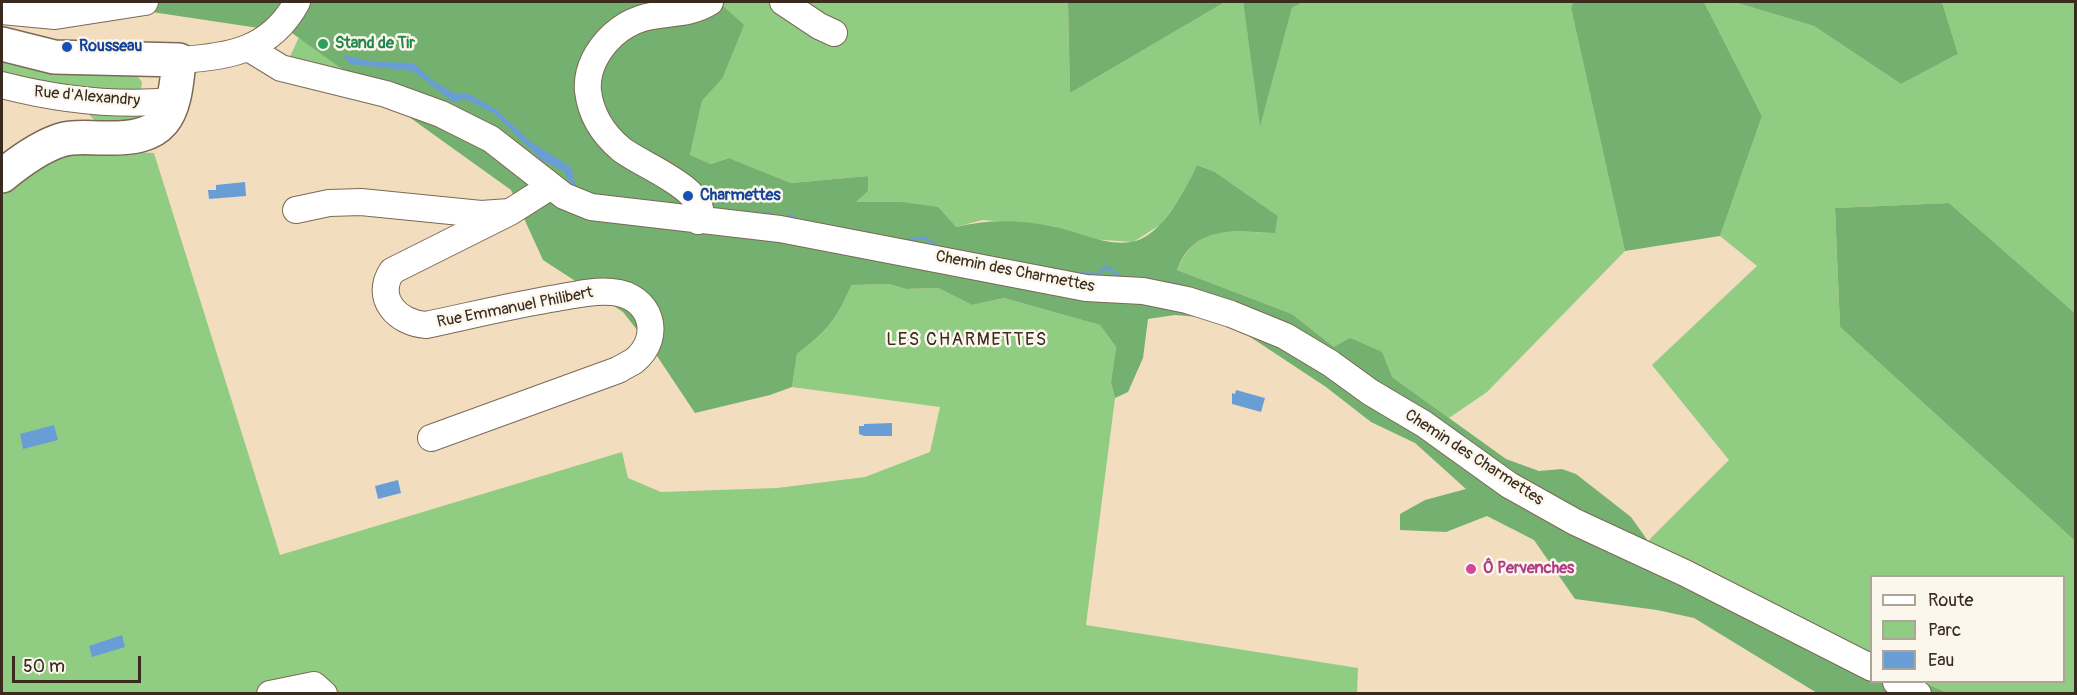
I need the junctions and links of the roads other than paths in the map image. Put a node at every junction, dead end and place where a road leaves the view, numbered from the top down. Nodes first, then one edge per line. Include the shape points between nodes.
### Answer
1 (145, 2) edge
2 (297, 2) edge
3 (710, 2) edge
4 (783, 2) edge
5 (2, 11) edge
6 (834, 33) dead end
7 (2, 44) edge
8 (250, 49) junction
9 (169, 61) junction
10 (2, 85) edge
11 (163, 102) junction
12 (2, 176) edge
13 (551, 186) junction
14 (296, 210) dead end
15 (510, 212) junction
16 (700, 215) junction
17 (432, 438) dead end
18 (1870, 667) edge
19 (1900, 683) edge
20 (270, 693) edge
21 (324, 693) edge
22 (1918, 693) edge

1 - 5 street via 56,16
2 - 8 street via 284,20
3 - 16 street via 694,9 650,14 628,22 594,60 588,88 595,118 606,135 622,151 687,189 699,201
4 - 6 street
7 - 9 main road via 54,57
8 - 9 street via 223,57
8 - 13 street, Chemin des Charmettes via 281,68 386,94 441,114 499,144
9 - 11 main road
10 - 11 street, Rue d'Alexandry via 82,100
11 - 12 main road via 167,118 158,129 145,135 131,139 62,139 43,147
13 - 15 street, Rue Emmanuel Philibert
13 - 16 street, Chemin des Charmettes via 578,204 591,207
14 - 15 street via 361,202 481,214
15 - 17 street, Rue Emmanuel Philibert via 392,271 385,295 399,316 411,324 426,325 594,291 612,292 629,295 641,303 648,313 647,340 635,360 618,370
16 - 18 street, Chemin des Charmettes via 1086,288 1143,291 1231,314 1285,336 1330,363 1509,484 1575,522
19 - 22 street
20 - 21 street via 314,685

